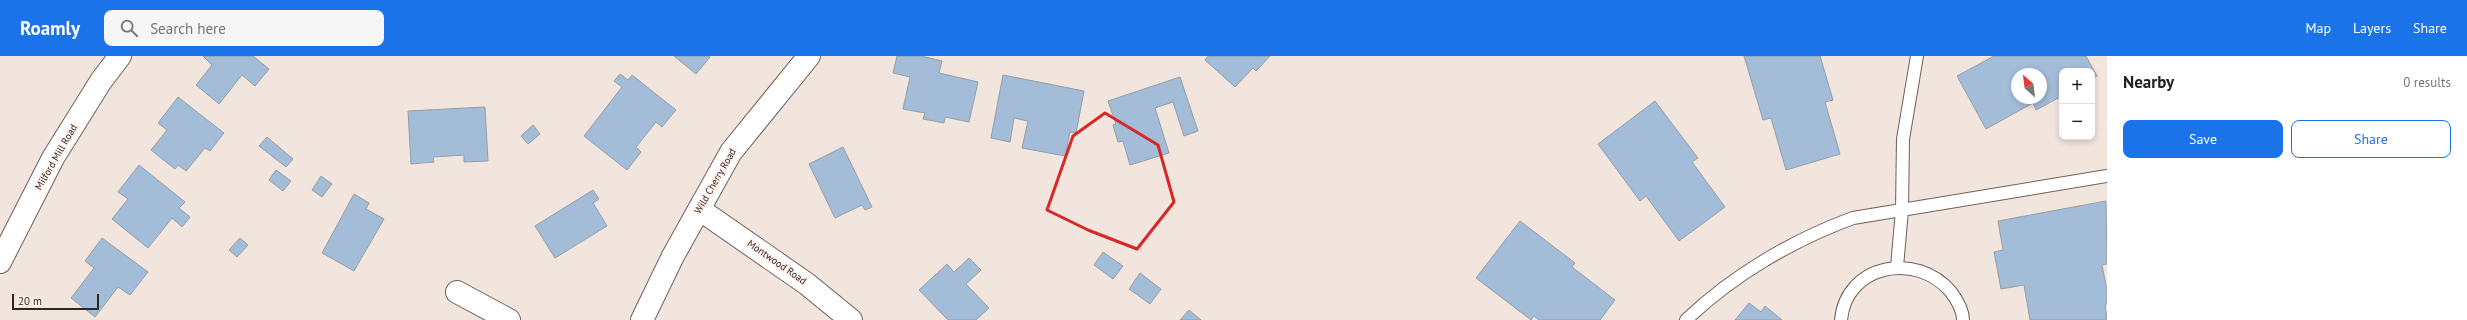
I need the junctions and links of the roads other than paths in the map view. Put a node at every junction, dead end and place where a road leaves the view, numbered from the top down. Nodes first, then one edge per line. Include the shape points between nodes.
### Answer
1 (120, 56) edge
2 (809, 56) edge
3 (1917, 56) edge
4 (2107, 176) edge
5 (699, 209) junction
6 (1902, 210) junction
7 (0, 262) edge
8 (1896, 267) junction
9 (457, 292) dead end
10 (509, 320) edge
11 (642, 320) edge
12 (851, 320) edge
13 (1686, 320) edge
14 (1840, 320) edge
15 (1963, 320) edge

1 - 7 street, Milford Mill Road via 101,81 53,158
2 - 5 street, Wild Cherry Road via 731,152
3 - 6 lane via 1903,139
4 - 6 lane
5 - 11 street, Wild Cherry Road
5 - 12 street, Montwood Road via 808,284
6 - 8 lane
6 - 13 lane via 1854,218 1822,229 1782,250 1730,283
8 - 14 lane via 1879,271 1863,280 1850,294
8 - 15 lane via 1924,271 1942,282 1956,299
9 - 10 street

